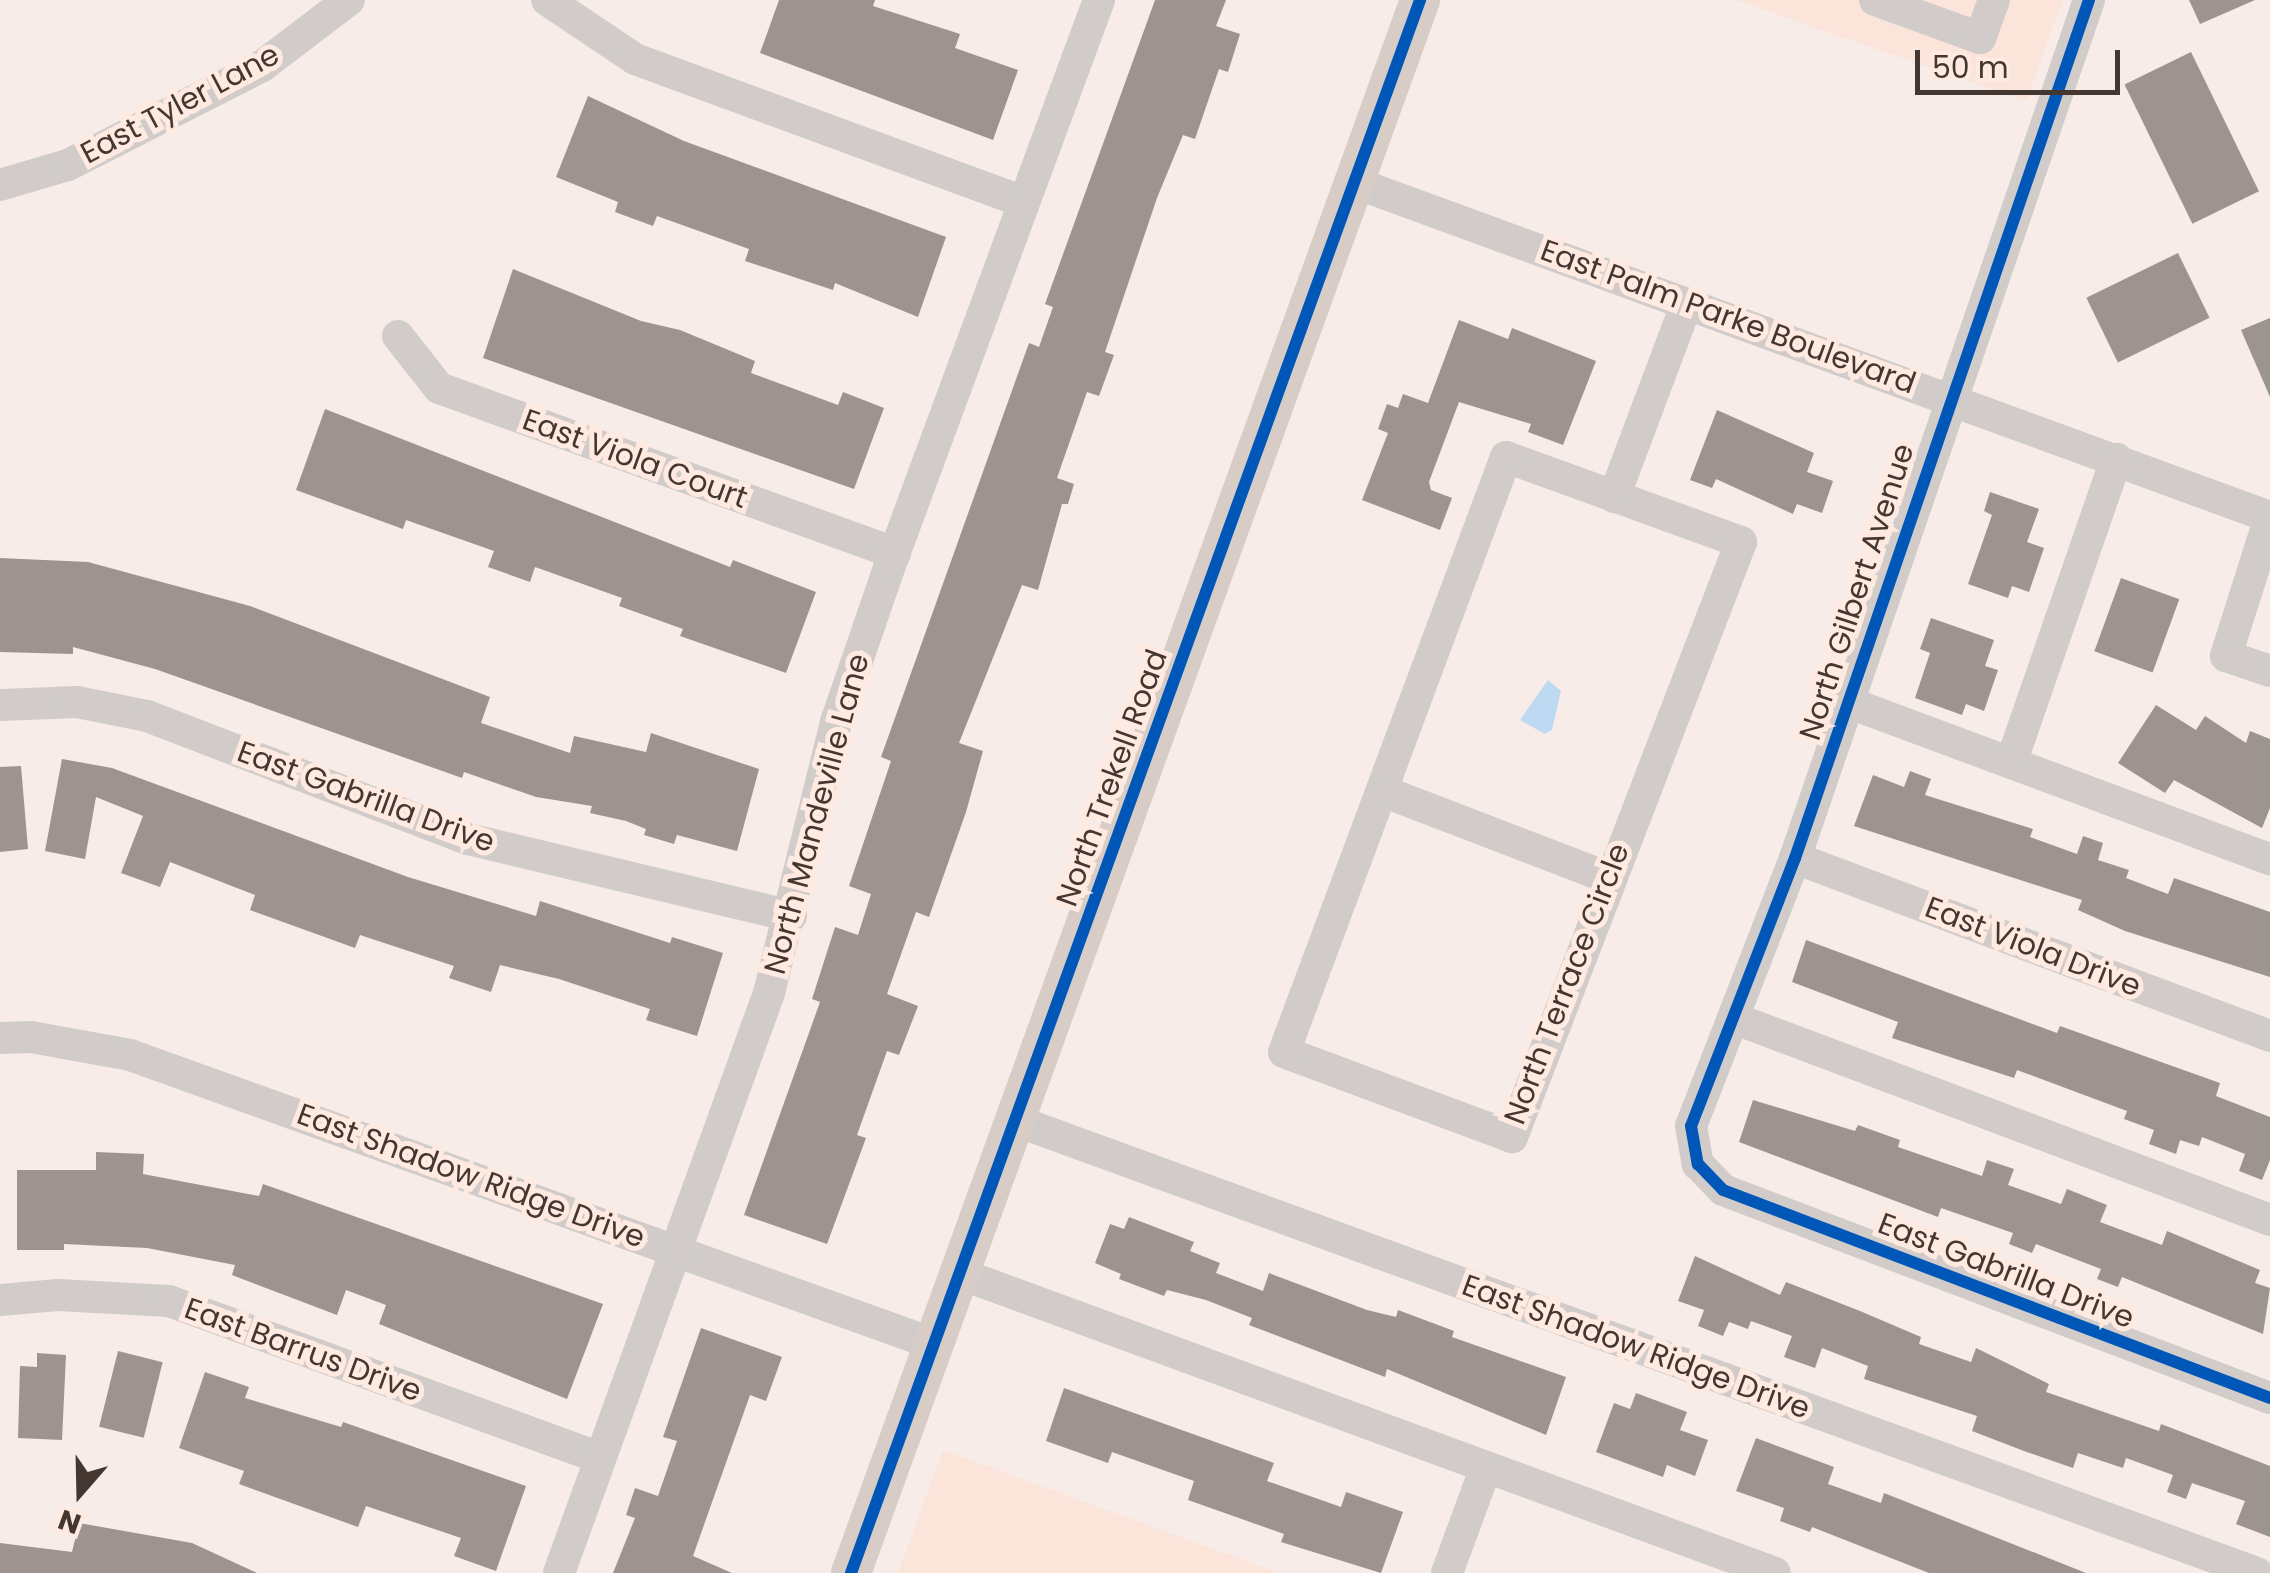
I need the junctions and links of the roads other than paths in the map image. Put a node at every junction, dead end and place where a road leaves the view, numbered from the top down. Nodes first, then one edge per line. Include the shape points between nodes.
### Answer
1 (349, 0) edge
2 (547, 0) edge
3 (1099, 0) edge
4 (1420, 0) edge
5 (1875, 0) edge
6 (1994, 0) edge
7 (2089, 0) edge
8 (1353, 182) junction
9 (0, 185) edge
10 (1020, 201) junction
11 (1686, 304) junction
12 (398, 336) dead end
13 (1948, 396) junction
14 (2116, 459) junction
15 (1614, 497) junction
16 (2270, 517) edge
17 (894, 553) junction
18 (2270, 672) edge
19 (1847, 702) junction
20 (0, 705) edge
21 (2010, 763) junction
22 (1385, 792) junction
23 (1796, 858) junction
24 (2270, 859) edge
25 (1608, 878) junction
26 (791, 916) junction
27 (1733, 1018) junction
28 (2270, 1036) edge
29 (0, 1038) edge
30 (1014, 1120) junction
31 (1723, 1190) joint
32 (2270, 1220) edge
33 (673, 1248) junction
34 (958, 1274) junction
35 (0, 1300) edge
36 (934, 1344) junction
37 (2270, 1398) edge
38 (597, 1457) junction
39 (1486, 1468) junction
40 (559, 1573) edge
41 (851, 1573) edge
42 (1446, 1573) edge
43 (1775, 1573) edge
44 (2257, 1573) edge

1 - 9 street, East Tyler Lane via 262,66 68,164
2 - 10 street via 635,60
3 - 10 street, North Mandeville Lane
4 - 8 main road, North Trekell Road
5 - 6 street via 1980,38
7 - 13 street, North Gilbert Avenue
8 - 11 street, East Palm Parke Boulevard
8 - 30 main road, North Trekell Road
10 - 17 street, North Mandeville Lane
11 - 13 street, East Palm Parke Boulevard
11 - 15 street
12 - 17 street, East Viola Court via 438,388
13 - 14 street, East Palm Parke Boulevard
13 - 19 street, North Gilbert Avenue
14 - 16 street, East Palm Parke Boulevard
14 - 21 street
15 - 22 street, North Terrace Circle via 1506,457
15 - 25 street, North Terrace Circle via 1741,542
16 - 18 street via 2226,656
17 - 26 street, North Mandeville Lane via 836,722
19 - 21 street
19 - 23 street, North Gilbert Avenue
20 - 26 street, East Gabrilla Drive via 77,702 147,716 468,839
21 - 24 street
22 - 25 street
22 - 25 street, North Terrace Circle via 1284,1052 1512,1136
23 - 27 street, North Gilbert Avenue
23 - 28 street, East Viola Drive
26 - 33 street, North Mandeville Lane
27 - 31 street, North Gilbert Avenue via 1691,1126 1698,1164
27 - 32 street
29 - 33 street, East Shadow Ridge Drive via 130,1055
30 - 34 main road, North Trekell Road
30 - 44 street, East Shadow Ridge Drive
31 - 37 street, East Gabrilla Drive
33 - 36 street, East Shadow Ridge Drive
33 - 38 street, North Mandeville Lane
34 - 36 main road, North Trekell Road
34 - 39 street
35 - 38 street, East Barrus Drive via 58,1295 169,1301
36 - 41 main road, North Trekell Road
38 - 40 street, North Mandeville Lane
39 - 42 street
39 - 43 street

